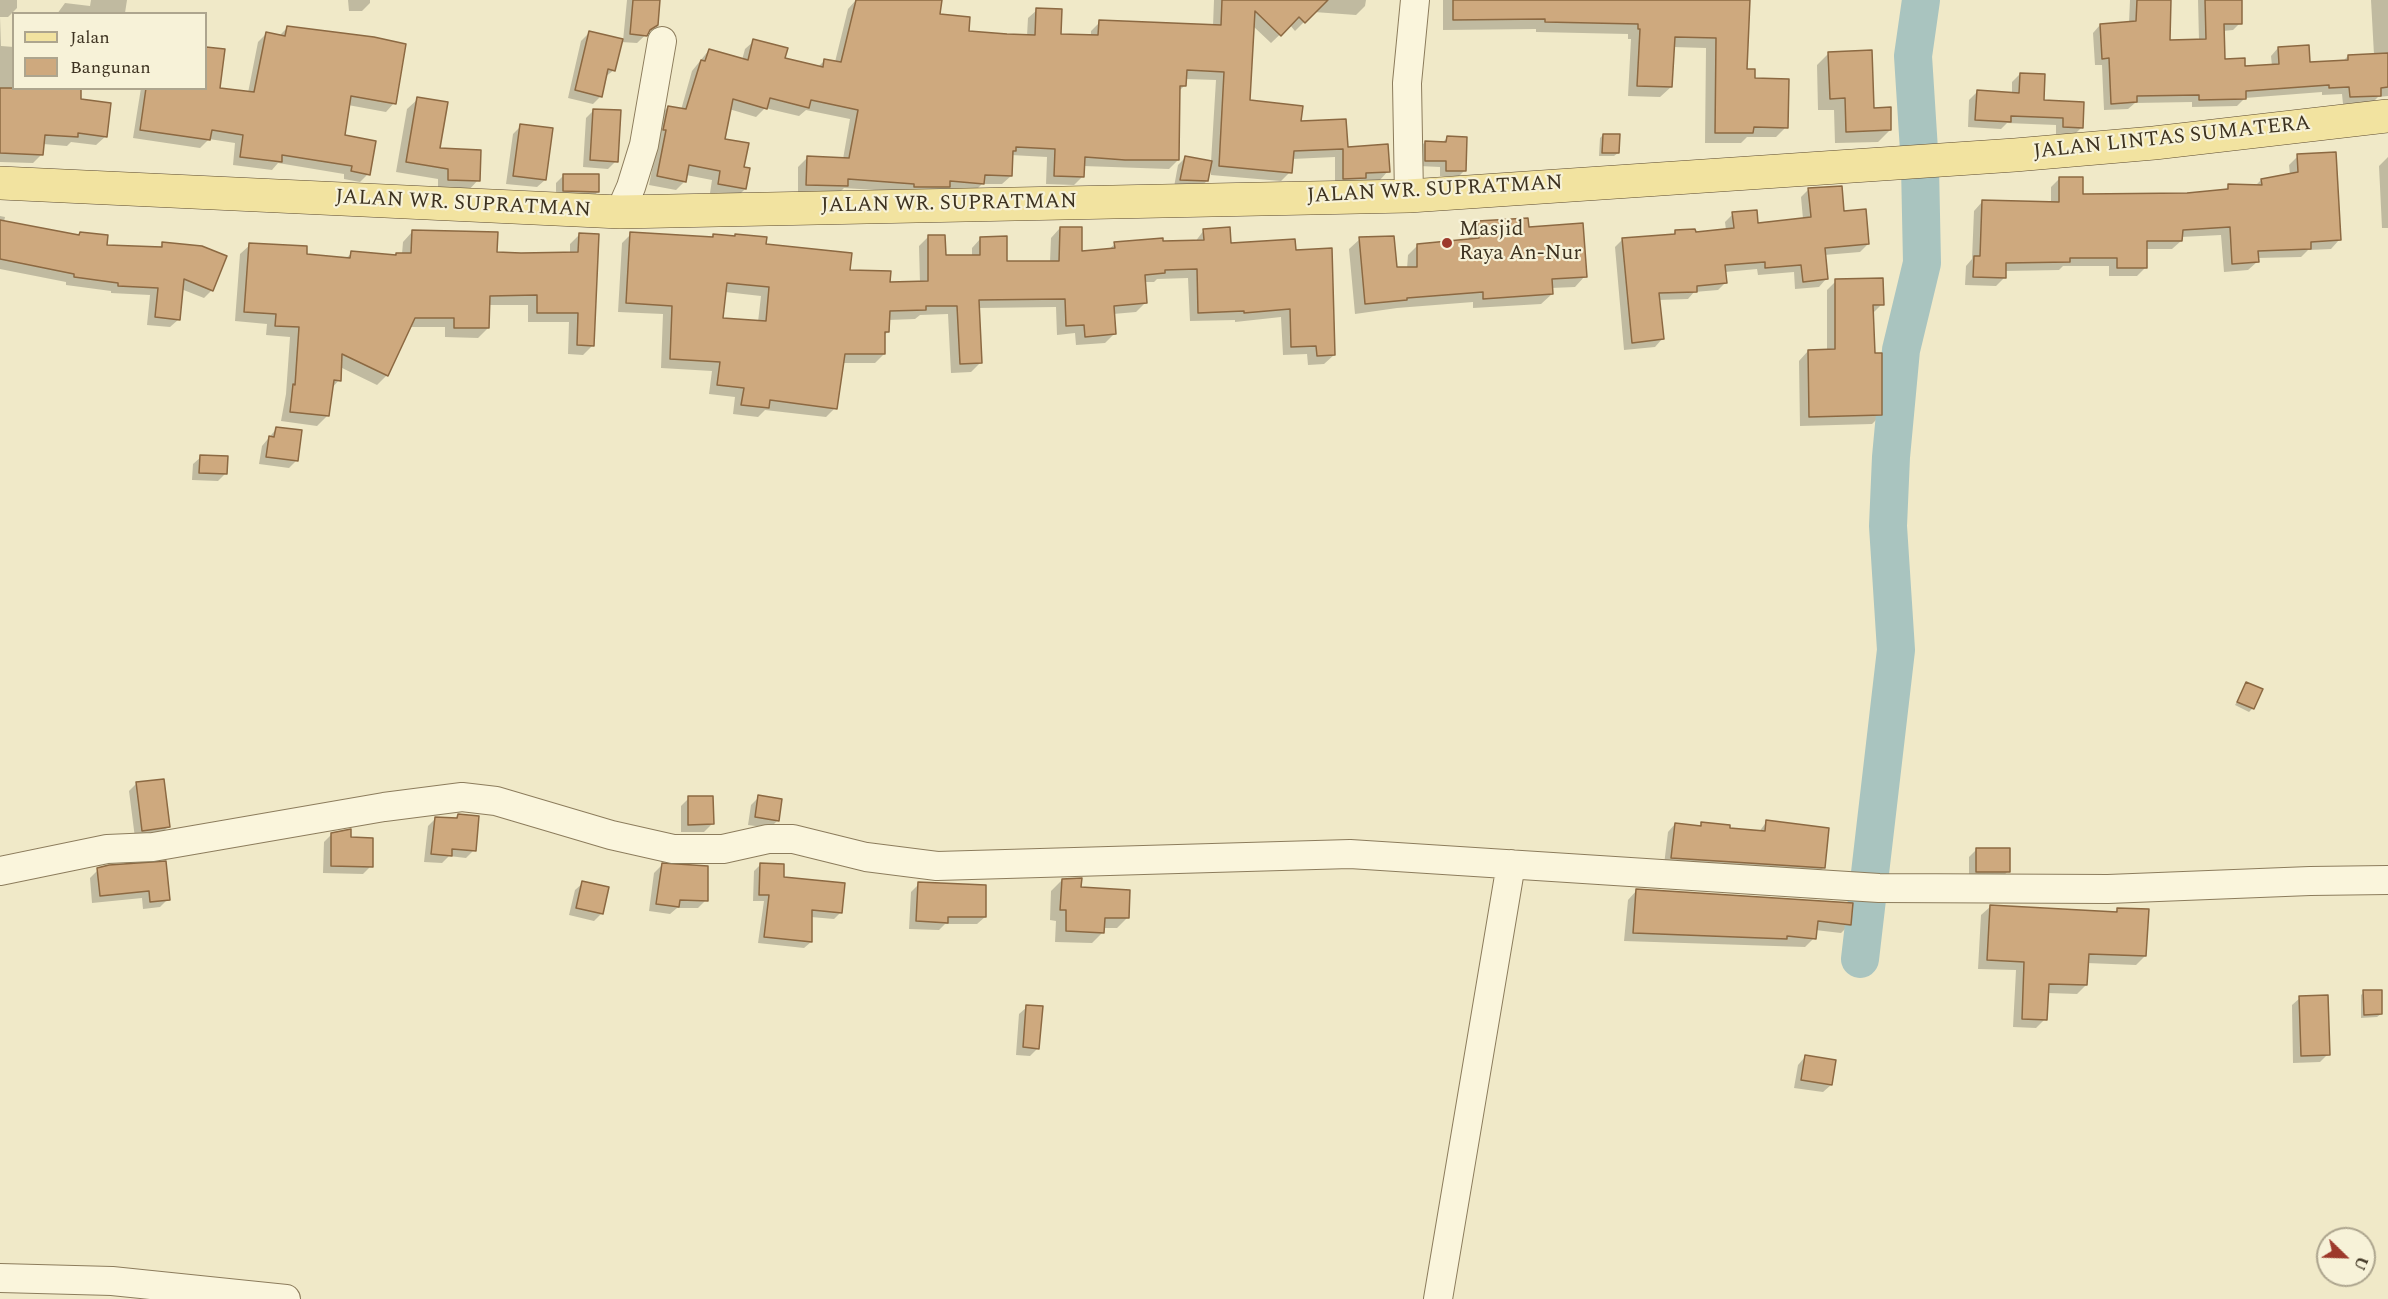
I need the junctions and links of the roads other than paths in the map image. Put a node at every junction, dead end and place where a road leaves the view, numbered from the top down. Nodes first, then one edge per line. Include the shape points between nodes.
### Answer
1 (1415, 0) edge
2 (662, 41) dead end
3 (2388, 116) edge
4 (1898, 162) joint
5 (0, 183) edge
6 (1409, 196) junction
7 (620, 212) junction
8 (1511, 864) junction
9 (0, 871) edge
10 (2388, 880) edge
11 (0, 1278) edge
12 (286, 1299) edge
13 (1438, 1299) edge

1 - 6 street via 1407,82
2 - 7 street via 644,145
3 - 4 main road, JALAN LINTAS SUMATERA via 2154,143
4 - 6 main road, JALAN WR. SUPRATMAN
5 - 7 main road, JALAN WR. SUPRATMAN
6 - 7 main road, JALAN WR. SUPRATMAN
8 - 9 street via 1350,854 937,866 866,856 793,839 768,839 723,849 673,849 496,801 462,797 153,847 107,849
8 - 10 street via 1868,887 2109,890
8 - 13 street
11 - 12 street via 112,1281

